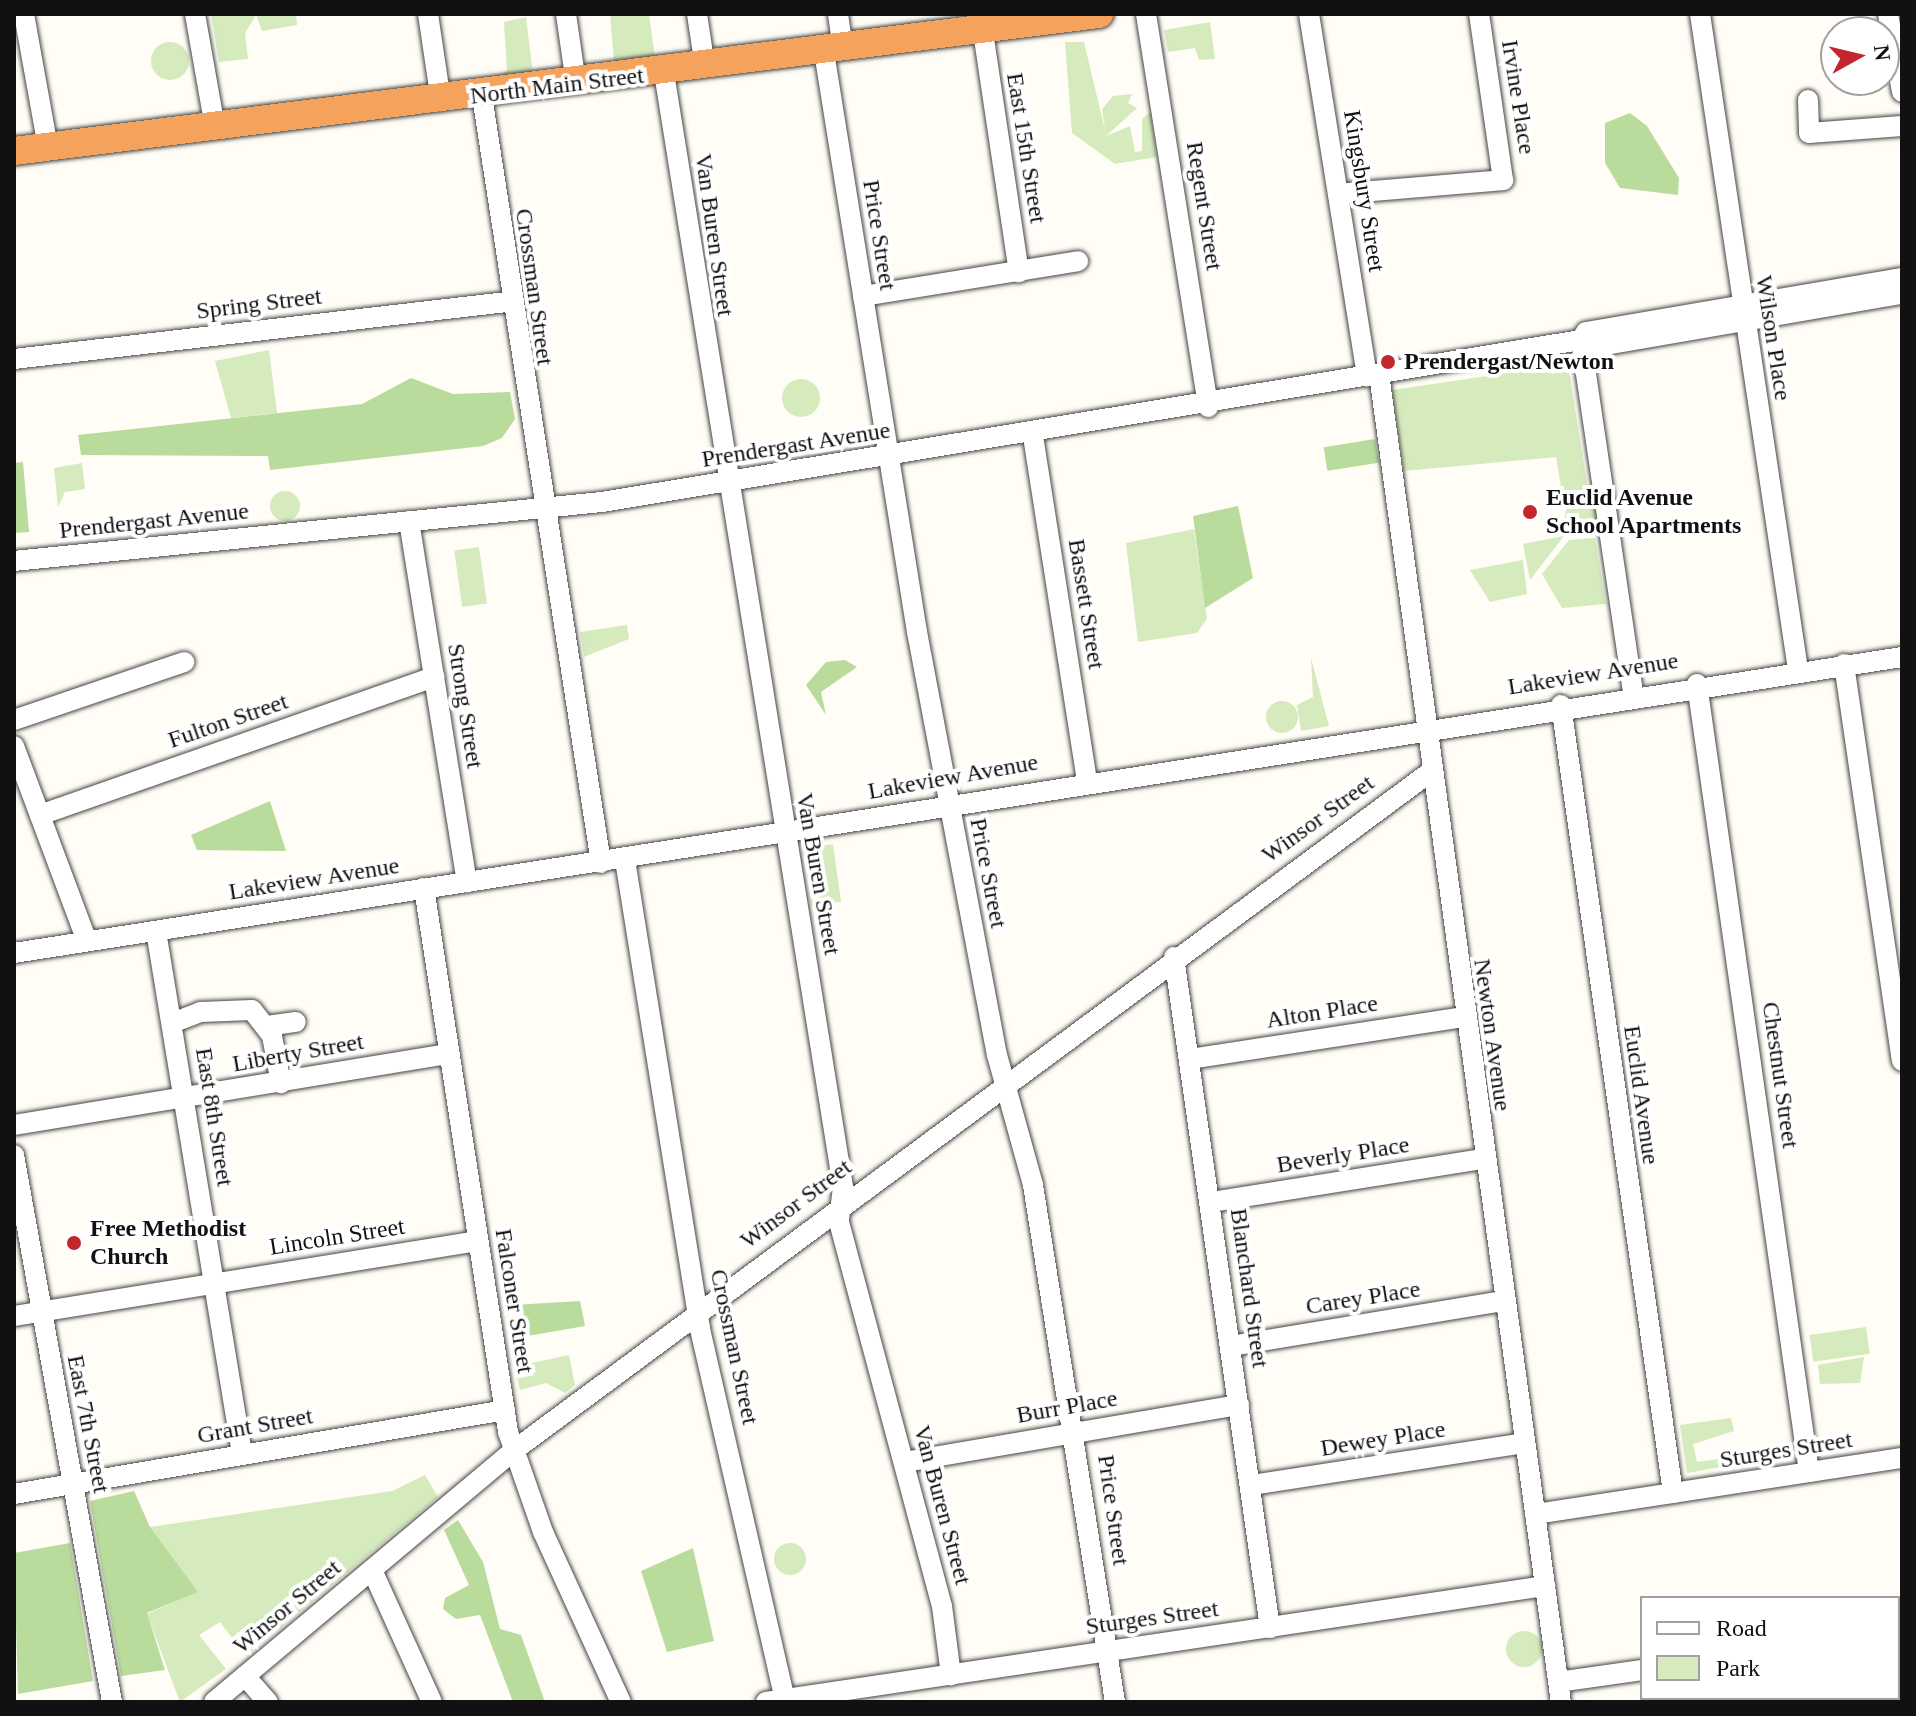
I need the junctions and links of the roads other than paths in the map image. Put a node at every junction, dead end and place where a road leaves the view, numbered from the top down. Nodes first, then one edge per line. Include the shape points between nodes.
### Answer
1 (24, 14) edge
2 (195, 14) edge
3 (428, 14) edge
4 (566, 14) edge
5 (697, 14) edge
6 (838, 14) edge
7 (1099, 14) edge
8 (1146, 14) edge
9 (1309, 14) edge
10 (1479, 14) edge
11 (1700, 14) edge
12 (1888, 14) edge
13 (1898, 14) edge
14 (1022, 20) edge
15 (983, 32) junction
16 (833, 50) junction
17 (1902, 50) edge
18 (705, 67) junction
19 (664, 73) junction
20 (1901, 80) edge
21 (576, 83) junction
22 (439, 89) junction
23 (482, 96) junction
24 (1808, 100) dead end
25 (1902, 126) edge
26 (215, 128) junction
27 (48, 147) junction
28 (14, 151) edge
29 (1338, 194) junction
30 (1078, 261) dead end
31 (1019, 272) junction
32 (1902, 278) edge
33 (1902, 294) edge
34 (863, 296) junction
35 (510, 302) junction
36 (1743, 313) junction
37 (1581, 340) junction
38 (14, 359) edge
39 (1373, 375) junction
40 (1208, 407) junction
41 (1033, 436) junction
42 (888, 456) junction
43 (725, 482) junction
44 (542, 508) junction
45 (410, 529) junction
46 (14, 561) edge
47 (1902, 657) edge
48 (184, 662) dead end
49 (1844, 664) junction
50 (1798, 670) junction
51 (435, 678) junction
52 (1697, 684) junction
53 (1633, 694) junction
54 (1561, 705) junction
55 (14, 720) edge
56 (1422, 722) junction
57 (14, 746) edge
58 (1429, 773) junction
59 (1087, 781) junction
60 (948, 803) junction
61 (40, 815) junction
62 (787, 833) junction
63 (625, 860) junction
64 (601, 863) junction
65 (467, 882) junction
66 (424, 888) junction
67 (156, 931) junction
68 (87, 941) junction
69 (14, 953) edge
70 (1174, 957) junction
71 (1463, 1017) junction
72 (296, 1022) dead end
73 (172, 1023) junction
74 (267, 1026) junction
75 (449, 1054) junction
76 (1189, 1059) junction
77 (1902, 1061) edge
78 (1004, 1081) junction
79 (281, 1083) junction
80 (185, 1098) junction
81 (14, 1125) edge
82 (14, 1155) edge
83 (1483, 1159) junction
84 (842, 1201) junction
85 (1211, 1202) junction
86 (478, 1241) junction
87 (214, 1283) junction
88 (1504, 1301) junction
89 (41, 1311) junction
90 (697, 1311) junction
91 (14, 1316) edge
92 (1231, 1346) junction
93 (1239, 1405) junction
94 (505, 1410) junction
95 (1075, 1432) junction
96 (1524, 1443) junction
97 (513, 1451) junction
98 (242, 1454) junction
99 (1902, 1458) edge
100 (905, 1462) junction
101 (1809, 1472) junction
102 (74, 1484) junction
103 (1251, 1485) junction
104 (1673, 1493) junction
105 (14, 1494) edge
106 (1535, 1514) junction
107 (372, 1570) junction
108 (1545, 1586) junction
109 (1270, 1628) junction
110 (1107, 1650) junction
111 (1640, 1670) edge
112 (951, 1675) junction
113 (245, 1676) junction
114 (1566, 1688) edge
115 (775, 1700) edge
116 (112, 1702) edge
117 (214, 1702) edge
118 (268, 1702) edge
119 (432, 1702) edge
120 (621, 1702) edge
121 (1115, 1702) edge

1 - 27 street
2 - 26 street
3 - 22 street
4 - 21 street
5 - 18 street
6 - 16 street, Price Street
7 - 14 highway, North Main Street
8 - 40 street, Regent Street
9 - 29 street, Kingsbury Street
10 - 29 street, Irvine Place via 1503,180
11 - 36 street, Wilson Place
12 - 20 street
13 - 17 street
14 - 15 highway, North Main Street
15 - 16 highway, North Main Street
15 - 31 street, East 15th Street
16 - 18 highway, North Main Street
16 - 34 street, Price Street
18 - 19 highway, North Main Street
19 - 21 highway, North Main Street
19 - 43 street, Van Buren Street
21 - 23 highway, North Main Street
22 - 23 highway, North Main Street
22 - 26 highway, North Main Street
23 - 35 street, Crossman Street
24 - 25 street via 1809,133
26 - 27 highway, North Main Street
27 - 28 highway, North Main Street
29 - 39 street, Kingsbury Street
30 - 31 street
31 - 34 street
32 - 36 street
33 - 36 street
34 - 42 street, Price Street
35 - 38 street, Spring Street
35 - 44 street, Crossman Street
36 - 37 street, Prendergast Avenue via 1594,347
36 - 50 street, Wilson Place
37 - 39 street, Prendergast Avenue
37 - 53 street
39 - 40 street, Prendergast Avenue
39 - 56 street, Newton Avenue
40 - 41 street, Prendergast Avenue
41 - 42 street, Prendergast Avenue
41 - 59 street, Bassett Street
42 - 43 street, Prendergast Avenue
42 - 60 street, Price Street
43 - 44 street, Prendergast Avenue
43 - 62 street, Van Buren Street
44 - 45 street, Prendergast Avenue
44 - 64 street, Crossman Street
45 - 46 street, Prendergast Avenue
45 - 51 street, Strong Street
47 - 49 street, Lakeview Avenue
48 - 55 street
49 - 50 street, Lakeview Avenue
49 - 77 street
50 - 52 street, Lakeview Avenue
51 - 61 street, Fulton Street
51 - 65 street, Strong Street
52 - 53 street, Lakeview Avenue
52 - 101 street, Chestnut Street
53 - 54 street, Lakeview Avenue
54 - 56 street, Lakeview Avenue
54 - 104 street, Euclid Avenue
56 - 58 street, Newton Avenue
56 - 59 street, Lakeview Avenue
57 - 61 street
58 - 70 street, Winsor Street
58 - 71 street, Newton Avenue
59 - 60 street, Lakeview Avenue
60 - 62 street, Lakeview Avenue
60 - 78 street, Price Street
61 - 68 street
62 - 63 street, Lakeview Avenue
62 - 84 street, Van Buren Street
63 - 64 street, Lakeview Avenue
63 - 90 street, Crossman Street
64 - 65 street, Lakeview Avenue
65 - 66 street, Lakeview Avenue
66 - 67 street, Lakeview Avenue
66 - 75 street, Falconer Street
67 - 68 street, Lakeview Avenue
67 - 73 street, East 8th Street
68 - 69 street, Lakeview Avenue
70 - 76 street, Blanchard Street
70 - 78 street, Winsor Street
71 - 76 street, Alton Place
71 - 83 street, Newton Avenue
72 - 74 street
73 - 74 street via 238,1007
73 - 80 street, East 8th Street
74 - 79 street
75 - 79 street, Liberty Street
75 - 86 street, Falconer Street
76 - 85 street, Blanchard Street
78 - 84 street, Winsor Street
78 - 95 street, Price Street via 1033,1185
79 - 80 street, Liberty Street
80 - 81 street, Liberty Street
80 - 87 street, East 8th Street
82 - 89 street, East 7th Street
83 - 85 street, Beverly Place
83 - 88 street, Newton Avenue
84 - 90 street, Winsor Street
84 - 100 street, Van Buren Street via 839,1222
85 - 92 street, Blanchard Street
86 - 87 street, Lincoln Street
86 - 94 street, Falconer Street
87 - 89 street, Lincoln Street
87 - 98 street, East 8th Street
88 - 92 street, Carey Place
88 - 96 street, Newton Avenue
89 - 91 street, Lincoln Street
89 - 102 street, East 7th Street
90 - 97 street, Winsor Street
90 - 115 street, Crossman Street
92 - 93 street, Blanchard Street
93 - 95 street, Burr Place
93 - 103 street, Blanchard Street
94 - 97 street, Falconer Street
94 - 98 street, Grant Street
95 - 100 street, Burr Place
95 - 110 street, Price Street
96 - 103 street, Dewey Place
96 - 106 street, Newton Avenue
97 - 107 street, Winsor Street
97 - 120 street, Falconer Street
98 - 102 street, Grant Street
99 - 101 street, Sturges Street
100 - 112 street, Van Buren Street via 942,1606
101 - 104 street, Sturges Street
102 - 105 street, Grant Street
102 - 116 street, East 7th Street
103 - 109 street, Blanchard Street
104 - 106 street, Sturges Street
106 - 108 street, Newton Avenue
107 - 113 street, Winsor Street
107 - 119 street
108 - 109 street, Sturges Street
108 - 114 street, Newton Avenue
109 - 110 street, Sturges Street
110 - 112 street, Sturges Street
110 - 121 street, Price Street
111 - 114 street
112 - 115 street, Sturges Street
113 - 117 street, Winsor Street
113 - 118 street

